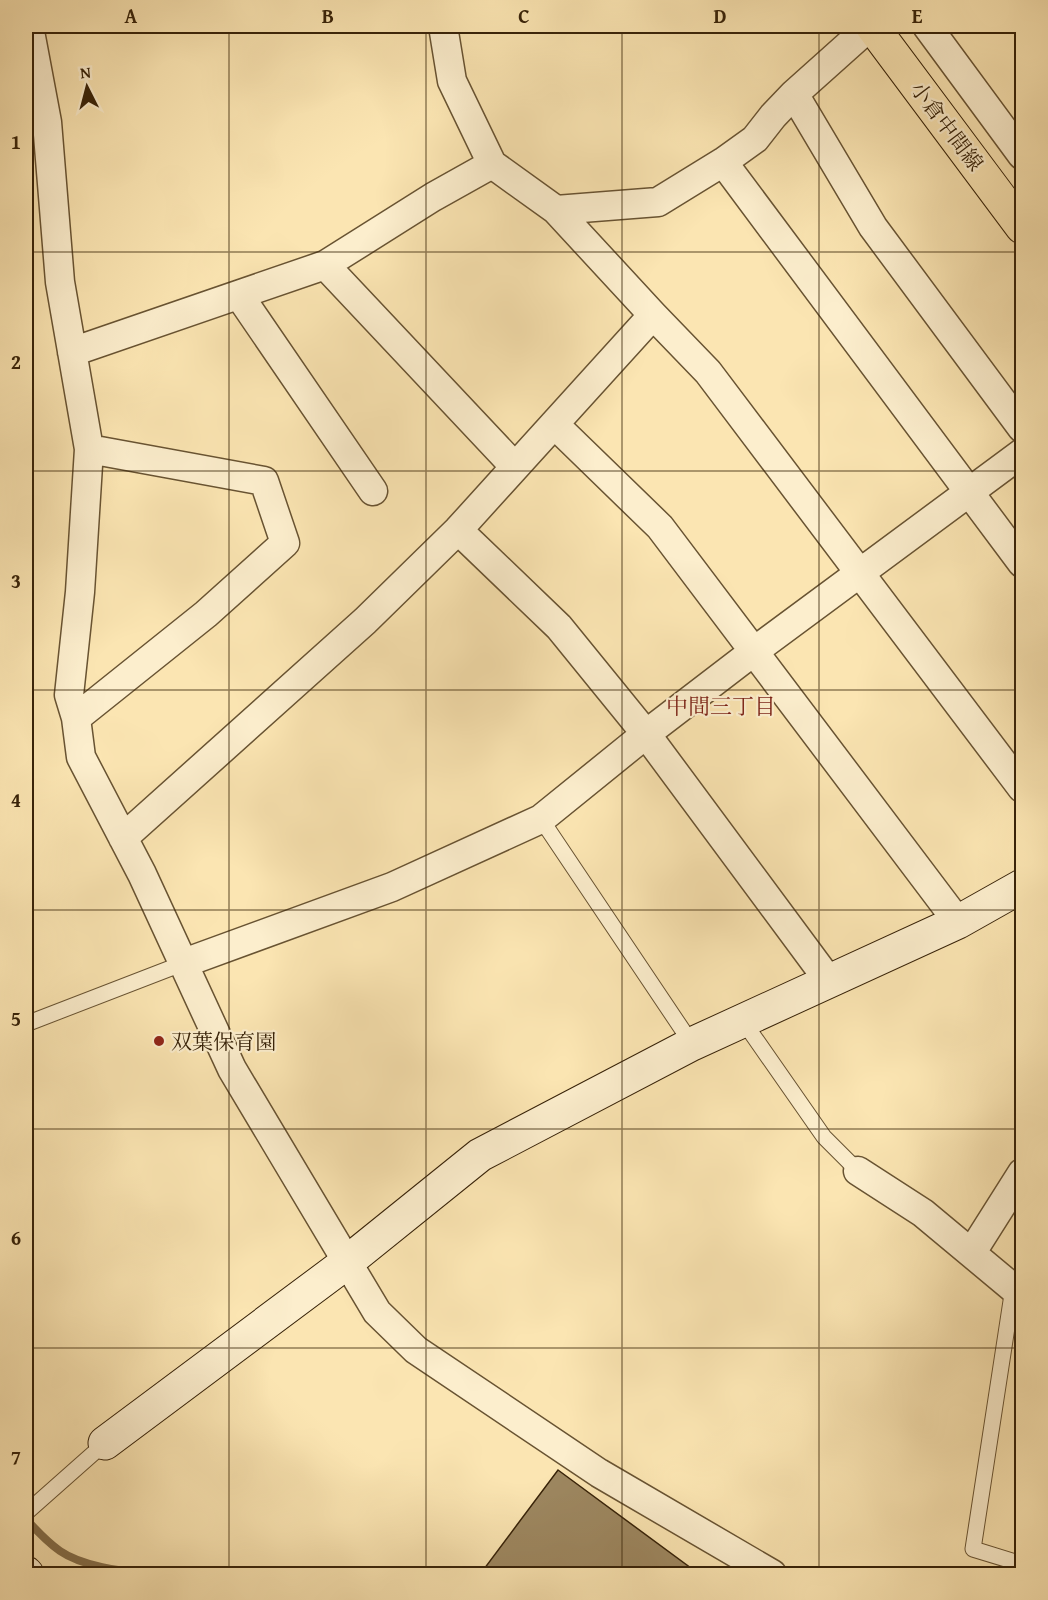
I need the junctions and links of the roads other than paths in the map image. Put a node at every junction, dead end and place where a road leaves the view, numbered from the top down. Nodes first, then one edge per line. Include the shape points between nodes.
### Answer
1 (29, 26) edge
2 (443, 26) edge
3 (871, 26) edge
4 (927, 26) edge
5 (794, 94) junction
6 (1023, 155) edge
7 (723, 162) junction
8 (492, 164) junction
9 (556, 210) junction
10 (1023, 227) edge
11 (325, 265) junction
12 (239, 295) junction
13 (653, 315) junction
14 (72, 352) junction
15 (554, 424) junction
16 (1023, 428) edge
17 (89, 449) junction
18 (1023, 453) edge
19 (515, 467) junction
20 (373, 491) dead end
21 (969, 492) junction
22 (458, 530) junction
23 (1023, 563) edge
24 (861, 572) junction
25 (753, 652) junction
26 (76, 718) junction
27 (646, 734) junction
28 (1023, 788) edge
29 (541, 819) junction
30 (123, 838) junction
31 (1023, 886) edge
32 (958, 922) junction
33 (184, 963) junction
34 (829, 981) junction
35 (742, 1021) junction
36 (26, 1024) edge
37 (692, 1044) junction
38 (858, 1171) joint
39 (1023, 1173) edge
40 (972, 1252) junction
41 (346, 1263) junction
42 (1018, 1291) edge
43 (105, 1443) joint
44 (26, 1513) edge
45 (1023, 1564) edge
46 (772, 1575) edge

1 - 14 street via 47,122 60,282
2 - 8 street via 452,81
3 - 5 street
3 - 10 main road, 小倉中間線
4 - 6 street
5 - 7 street via 755,139
5 - 16 street via 873,227
7 - 9 street via 658,202
7 - 21 street
8 - 9 street
8 - 11 street
9 - 13 street
11 - 12 street
11 - 19 street
12 - 14 street
12 - 20 street
13 - 15 street
13 - 24 street via 708,372
14 - 17 street
15 - 19 street
15 - 25 street via 660,527
17 - 26 street via 69,695
17 - 26 street via 264,481 285,543 206,614
18 - 21 street
19 - 22 street
21 - 23 street
21 - 24 street
22 - 27 street via 559,627
22 - 30 street via 365,621
24 - 25 street
24 - 28 street
25 - 27 street
25 - 32 street
26 - 30 street via 81,757
27 - 29 street
27 - 34 street
29 - 33 street via 392,887
29 - 37 lane
30 - 33 street
31 - 32 street
32 - 34 street
33 - 36 lane
33 - 41 street via 232,1069
34 - 35 street
35 - 37 street
35 - 38 lane via 824,1137
37 - 41 street via 480,1155
38 - 40 street via 923,1213
39 - 40 street
40 - 42 street
41 - 43 street
41 - 46 street via 377,1312 416,1350 598,1473
42 - 45 lane via 973,1549
43 - 44 lane

